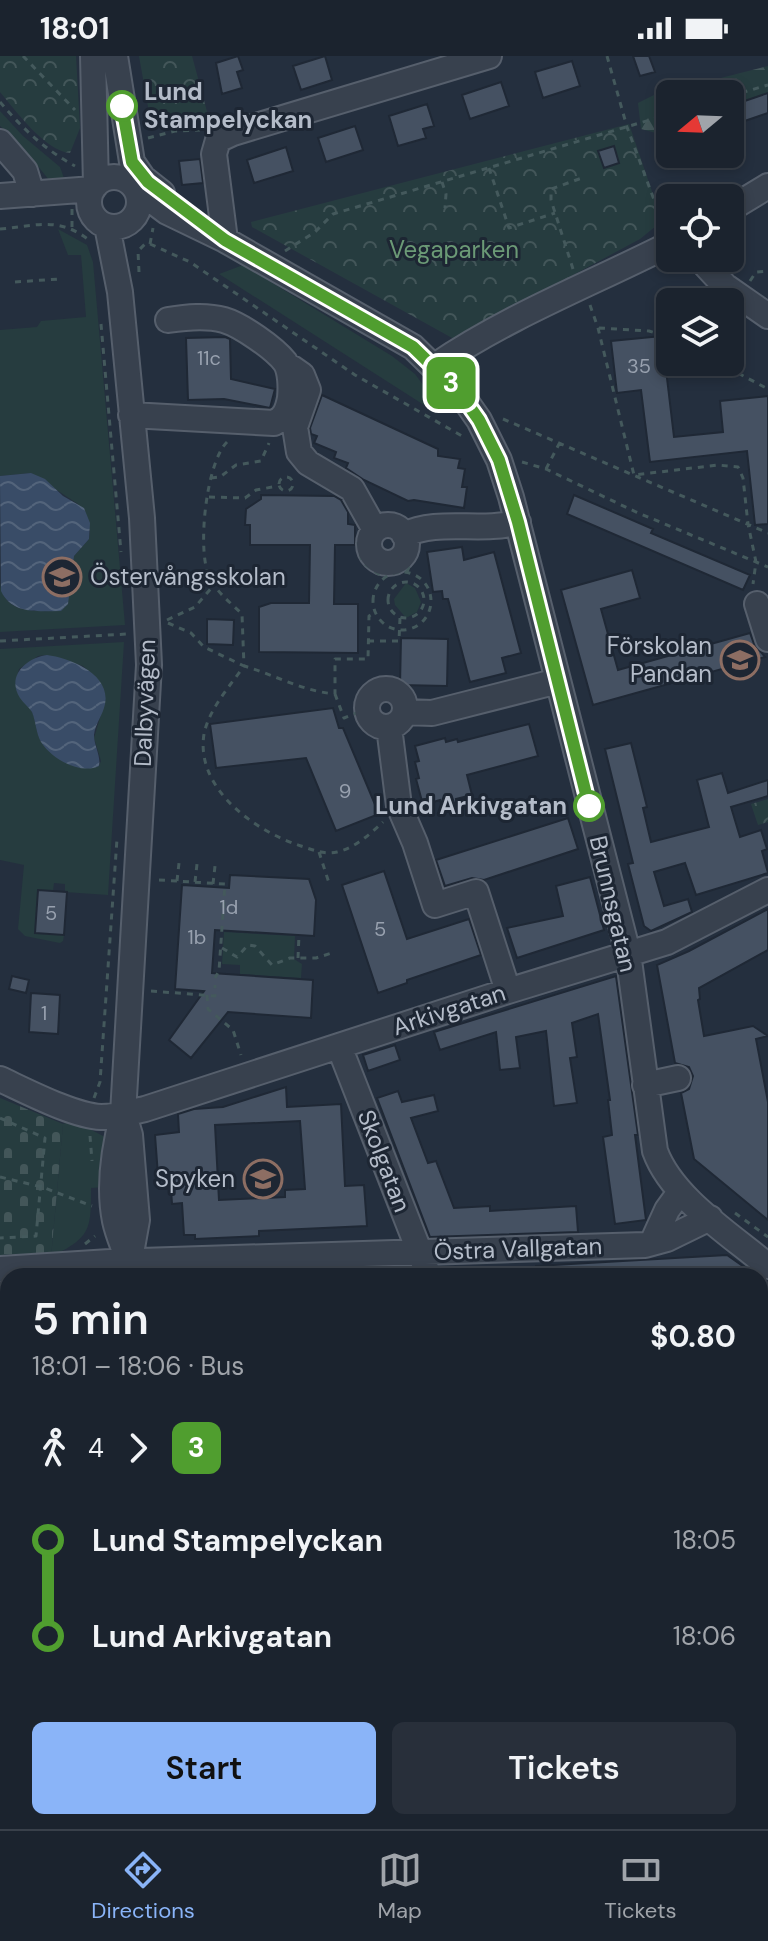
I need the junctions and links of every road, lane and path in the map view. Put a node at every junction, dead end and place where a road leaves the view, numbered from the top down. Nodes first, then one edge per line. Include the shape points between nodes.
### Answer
1 (23, 56) edge
2 (93, 56) edge
3 (108, 56) edge
4 (115, 56) edge
5 (489, 56) edge
6 (607, 56) edge
7 (768, 85) edge
8 (744, 92) edge
9 (0, 102) edge
10 (81, 114) dead end
11 (656, 118) edge
12 (627, 127) junction
13 (145, 139) dead end
14 (218, 140) junction
15 (0, 142) edge
16 (75, 166) dead end
17 (489, 168) junction
18 (582, 178) dead end
19 (442, 182) junction
20 (130, 184) junction
21 (768, 186) edge
22 (37, 194) junction
23 (0, 196) edge
24 (744, 201) edge
25 (656, 206) edge
26 (445, 208) dead end
27 (555, 213) junction
28 (105, 215) junction
29 (0, 229) edge
30 (225, 240) junction
31 (656, 242) edge
32 (150, 244) dead end
33 (284, 252) dead end
34 (712, 272) edge
35 (59, 279) dead end
36 (15, 282) dead end
37 (581, 286) junction
38 (100, 313) dead end
39 (768, 316) edge
40 (168, 320) dead end
41 (598, 328) junction
42 (656, 333) edge
43 (287, 363) junction
44 (435, 366) junction
45 (743, 376) edge
46 (768, 389) edge
47 (416, 409) dead end
48 (491, 414) dead end
49 (131, 415) junction
50 (249, 420) junction
51 (271, 442) dead end
52 (559, 443) junction
53 (634, 475) junction
54 (211, 478) junction
55 (278, 486) dead end
56 (208, 497) junction
57 (518, 522) junction
58 (748, 524) junction
59 (375, 530) junction
60 (768, 533) edge
61 (404, 535) junction
62 (122, 562) dead end
63 (756, 562) junction
64 (768, 567) edge
65 (214, 585) junction
66 (431, 602) junction
67 (424, 603) junction
68 (757, 604) dead end
69 (376, 612) junction
70 (400, 618) junction
71 (399, 630) junction
72 (148, 633) junction
73 (768, 639) edge
74 (0, 641) edge
75 (368, 641) junction
76 (244, 666) junction
77 (558, 681) junction
78 (335, 694) junction
79 (367, 709) junction
80 (397, 719) junction
81 (399, 806) junction
82 (117, 832) dead end
83 (319, 851) junction
84 (179, 863) dead end
85 (197, 864) dead end
86 (215, 866) dead end
87 (155, 880) dead end
88 (177, 881) junction
89 (195, 882) junction
90 (329, 883) dead end
91 (213, 884) junction
92 (768, 890) edge
93 (299, 935) dead end
94 (221, 947) junction
95 (335, 952) dead end
96 (628, 953) junction
97 (298, 958) junction
98 (215, 978) dead end
99 (215, 985) dead end
100 (147, 991) dead end
101 (508, 991) junction
102 (207, 995) junction
103 (339, 1046) junction
104 (248, 1076) junction
105 (678, 1078) dead end
106 (0, 1079) edge
107 (645, 1085) junction
108 (123, 1114) junction
109 (89, 1115) junction
110 (0, 1118) edge
111 (92, 1161) dead end
112 (0, 1177) edge
113 (42, 1187) junction
114 (680, 1192) junction
115 (95, 1207) dead end
116 (710, 1218) junction
117 (95, 1226) dead end
118 (0, 1238) edge
119 (652, 1243) junction
120 (420, 1253) junction
121 (124, 1266) edge
122 (768, 1266) edge
123 (41, 1268) edge
124 (426, 1268) edge

1 - 10 path
2 - 28 street, Dalbyvägen
3 - 20 street via 112,135 118,163
4 - 30 street via 129,153 137,171
5 - 14 street
6 - 12 path
7 - 8 path
9 - 16 path via 29,133
11 - 12 path
12 - 17 path
12 - 25 path
13 - 14 path via 190,129 205,130
14 - 30 street via 214,154
15 - 22 street
17 - 19 path
17 - 27 path via 509,228
18 - 27 path via 551,189
19 - 26 path
19 - 33 path via 333,214
20 - 28 street via 139,206
20 - 28 street via 107,178
20 - 30 street, Brunnsgatan via 167,212
21 - 24 street
22 - 23 street
22 - 28 street
27 - 37 path
28 - 29 path via 72,228 56,223
28 - 30 street, Brunnsgatan
28 - 49 street, Dalbyvägen via 120,292
30 - 44 street, Brunnsgatan via 392,333
31 - 37 street
32 - 47 path via 190,262 314,348
34 - 39 street
35 - 36 path
37 - 41 path
37 - 44 street
38 - 62 path
40 - 43 street via 226,320
41 - 42 path
41 - 53 path
43 - 50 street via 291,388 282,419
43 - 59 street via 302,375 308,390 295,427 299,452 352,489
44 - 57 street, Brunnsgatan via 479,420 499,460
45 - 46 path
48 - 52 path
49 - 50 street
49 - 72 street, Dalbyvägen
50 - 54 path via 219,450
51 - 54 path via 261,461 236,465
52 - 53 path
52 - 63 path via 546,469
53 - 58 path
53 - 58 path via 738,467
54 - 56 path
55 - 56 path via 245,498
56 - 65 path via 202,548
57 - 61 street via 491,528 420,527
57 - 77 street, Brunnsgatan
58 - 60 path
58 - 63 path
59 - 61 street via 391,525
59 - 61 street via 370,551 384,563 402,557
63 - 64 path
65 - 76 path via 242,614
65 - 76 path via 195,607 164,621
66 - 67 path
66 - 69 path via 422,579 399,572 378,584
66 - 71 path via 420,623
67 - 70 path via 416,616
67 - 70 path via 418,586 397,584 387,602
68 - 73 street
69 - 71 path via 382,622
69 - 75 path via 369,616
70 - 71 path
71 - 75 path via 399,641
72 - 74 path
72 - 108 street, Dalbyvägen
75 - 78 path via 368,659 335,659
76 - 78 path via 308,691
76 - 83 path via 208,722 208,768 245,817 284,841
77 - 80 street
77 - 96 street, Brunnsgatan
78 - 79 path via 344,718
79 - 80 street via 378,725
79 - 80 street via 371,696 389,689 404,701
80 - 81 street
81 - 83 path via 354,845
81 - 101 street via 435,905 476,892
82 - 109 path via 100,1082
83 - 90 path
84 - 88 path
85 - 89 path
86 - 91 path
87 - 88 path
88 - 89 path
89 - 91 path
91 - 94 path via 225,884
92 - 96 street, Arkivgatan via 667,942
93 - 97 path
94 - 97 path via 237,957 248,945 255,946 272,965
94 - 98 path
95 - 97 path
96 - 101 street, Arkivgatan
96 - 107 street, Brunnsgatan
99 - 102 path via 215,996
100 - 102 path
101 - 103 street, Arkivgatan
102 - 104 path via 208,1009 233,1030
103 - 104 street, Arkivgatan
103 - 120 street, Skolgatan
104 - 108 street, Arkivgatan
105 - 107 street
106 - 109 street
107 - 114 street, Brunnsgatan via 655,1151
108 - 109 street, Arkivgatan
108 - 121 street, Dalbyvägen via 130,1135 137,1220
109 - 111 path
110 - 113 path via 45,1138
112 - 113 path
113 - 115 path
113 - 118 path via 36,1236
114 - 116 street, Brunnsgatan
114 - 119 street
116 - 119 street, Östra Vallgatan
116 - 122 street, Brunnsgatan
117 - 121 path via 95,1236
119 - 120 street, Östra Vallgatan
120 - 121 street, Östra Vallgatan
120 - 124 street, Skolgatan
121 - 123 street, Östra Vallgatan

